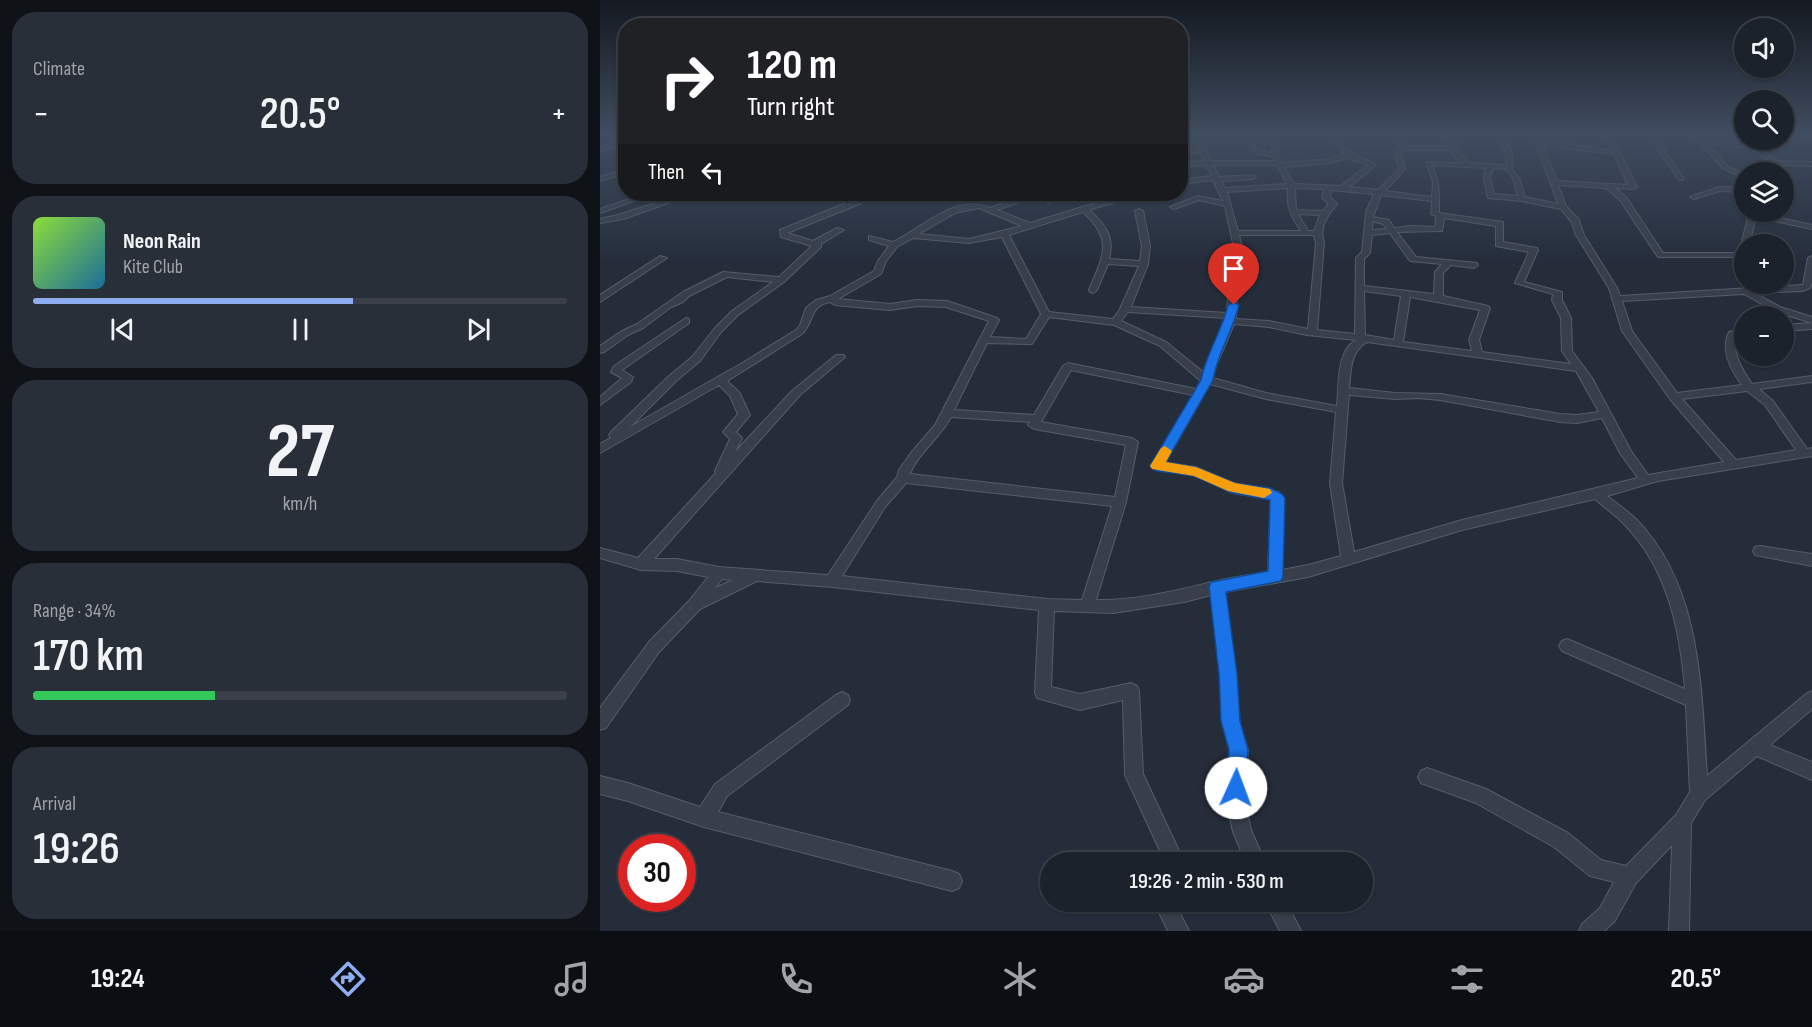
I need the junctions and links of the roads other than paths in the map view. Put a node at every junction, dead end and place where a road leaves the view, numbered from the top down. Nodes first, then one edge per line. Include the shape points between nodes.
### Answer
1 (1286, 176) edge
2 (1358, 176) edge
3 (1396, 176) edge
4 (1434, 176) edge
5 (1487, 176) edge
6 (1514, 176) edge
7 (1552, 176) edge
8 (1628, 176) edge
9 (1679, 176) edge
10 (1253, 177) dead end
11 (1215, 178) junction
12 (1681, 179) dead end
13 (1188, 181) edge
14 (1554, 183) junction
15 (1292, 186) junction
16 (1608, 186) junction
17 (1328, 188) junction
18 (1343, 188) junction
19 (1222, 190) junction
20 (1734, 190) edge
21 (1378, 194) junction
22 (1694, 197) dead end
23 (1522, 199) junction
24 (1437, 200) junction
25 (624, 201) edge
26 (669, 201) edge
27 (859, 201) edge
28 (1015, 201) edge
29 (1098, 201) edge
30 (607, 204) edge
31 (1226, 204) junction
32 (1174, 207) dead end
33 (1563, 207) junction
34 (1084, 209) junction
35 (991, 210) junction
36 (600, 211) edge
37 (1139, 211) dead end
38 (1293, 212) junction
39 (1325, 213) junction
40 (1440, 214) junction
41 (1370, 218) junction
42 (600, 220) edge
43 (1751, 222) edge
44 (1791, 222) edge
45 (1029, 226) junction
46 (1812, 227) edge
47 (840, 230) dead end
48 (1391, 230) junction
49 (1235, 233) junction
50 (1306, 233) junction
51 (1317, 233) junction
52 (1370, 233) junction
53 (1005, 234) junction
54 (912, 236) junction
55 (872, 238) dead end
56 (816, 243) junction
57 (894, 245) junction
58 (663, 258) dead end
59 (1812, 258) edge
60 (1105, 261) junction
61 (1449, 263) junction
62 (1144, 264) junction
63 (1474, 265) dead end
64 (781, 280) junction
65 (1794, 287) edge
66 (1361, 288) junction
67 (1093, 290) dead end
68 (1734, 292) edge
69 (1406, 293) junction
70 (1750, 294) edge
71 (833, 298) junction
72 (1438, 298) junction
73 (600, 299) edge
74 (1616, 299) junction
75 (1125, 309) junction
76 (1046, 314) junction
77 (1231, 318) junction
78 (1812, 320) edge
79 (686, 321) dead end
80 (1116, 322) junction
81 (1812, 326) edge
82 (1794, 327) edge
83 (1312, 332) junction
84 (1734, 334) edge
85 (1363, 337) junction
86 (984, 340) junction
87 (1398, 345) junction
88 (600, 350) edge
89 (1477, 353) junction
90 (1734, 355) edge
91 (840, 357) dead end
92 (1737, 366) edge
93 (1579, 368) junction
94 (1812, 378) edge
95 (720, 380) junction
96 (1207, 380) junction
97 (1749, 387) junction
98 (1344, 391) junction
99 (1200, 393) junction
100 (1674, 397) junction
101 (600, 402) edge
102 (1342, 410) junction
103 (947, 413) junction
104 (1607, 414) junction
105 (1038, 419) junction
106 (605, 443) edge
107 (1808, 452) edge
108 (1733, 464) junction
109 (903, 477) junction
110 (717, 481) junction
111 (1646, 481) junction
112 (1597, 494) junction
113 (1120, 502) junction
114 (1760, 550) dead end
115 (600, 553) edge
116 (1348, 557) junction
117 (1812, 560) edge
118 (641, 564) junction
119 (720, 573) junction
120 (758, 575) junction
121 (1275, 576) junction
122 (832, 582) junction
123 (1217, 587) junction
124 (694, 605) junction
125 (1047, 605) junction
126 (1087, 606) junction
127 (1567, 646) dead end
128 (1812, 699) edge
129 (842, 700) dead end
130 (1692, 700) junction
131 (600, 722) edge
132 (1755, 747) junction
133 (1812, 771) edge
134 (1428, 777) dead end
135 (602, 787) edge
136 (1699, 794) junction
137 (704, 818) junction
138 (1682, 821) junction
139 (1171, 852) edge
140 (1251, 852) edge
141 (1629, 876) junction
142 (952, 881) dead end
143 (1169, 912) edge
144 (1280, 912) edge
145 (1179, 931) edge
146 (1290, 931) edge
147 (1588, 931) edge
148 (1678, 931) edge

1 - 15 street
2 - 18 street
3 - 21 street
4 - 24 street
5 - 23 street via 1491,195
6 - 23 street
7 - 14 street
8 - 16 street via 1633,187
9 - 12 street
10 - 11 street
11 - 13 street
11 - 19 street
14 - 16 street
14 - 33 street
15 - 17 street
15 - 19 street
15 - 38 street via 1289,202
16 - 43 street via 1623,200 1661,255 1742,255
17 - 18 street
17 - 39 street via 1326,198 1333,204
18 - 21 street
19 - 31 street
20 - 22 street via 1719,189
21 - 24 street
21 - 41 street
23 - 33 street
24 - 40 street via 1435,214
25 - 30 street
26 - 42 street
27 - 56 street via 782,234
28 - 35 street
29 - 34 street
30 - 36 street
31 - 32 street via 1198,198
31 - 49 street
33 - 74 street via 1575,220
34 - 45 street
34 - 60 street via 1105,229
35 - 45 street
35 - 54 street via 980,206 961,208 937,217
37 - 62 street via 1146,246
38 - 39 street
38 - 50 street
39 - 51 street
40 - 48 street via 1439,229
40 - 93 street via 1500,225 1499,244 1534,250 1519,283 1558,292 1557,300 1566,318 1565,344
41 - 48 street via 1386,222
41 - 52 street
44 - 46 street
45 - 53 street
47 - 56 street
48 - 52 street
48 - 61 street via 1413,259
49 - 50 street
49 - 77 street via 1238,248 1228,259 1234,305
50 - 51 street
51 - 83 street via 1320,243
52 - 66 street via 1366,253 1360,258
53 - 54 street via 969,241
53 - 76 street
54 - 57 street
55 - 57 street
56 - 64 street via 814,250
57 - 71 street via 878,272
58 - 73 street
59 - 65 street via 1807,286
60 - 62 street
60 - 67 street
61 - 63 street
61 - 72 street via 1438,272
62 - 75 street
64 - 88 street via 726,274 686,294
64 - 106 street via 735,313 696,359
66 - 69 street
66 - 85 street
68 - 74 street
69 - 72 street
69 - 87 street
70 - 78 street via 1793,316
71 - 86 street via 835,302 870,306 917,303 960,307 994,320
71 - 95 street via 809,310 799,332
72 - 89 street via 1485,308 1474,340
74 - 100 street via 1627,331
75 - 77 street
75 - 80 street
76 - 80 street
76 - 86 street via 1029,342
77 - 83 street
77 - 96 street
79 - 101 street via 618,368 616,372 628,377 626,382
80 - 96 street via 1163,344
81 - 82 street
83 - 85 street
84 - 90 street via 1729,343
85 - 87 street
85 - 98 street via 1350,351
86 - 103 street
87 - 89 street
89 - 93 street
91 - 110 street via 796,393
92 - 97 street
93 - 104 street
94 - 97 street
95 - 106 street
95 - 110 street via 735,394 744,415 729,432 736,438
96 - 99 street
96 - 102 street
97 - 100 street
97 - 107 street via 1769,403
98 - 102 street
98 - 104 street via 1440,397 1560,418
99 - 105 street via 1068,366
99 - 121 street via 1157,466 1196,471 1233,488 1275,495
100 - 108 street
102 - 116 street via 1336,483
103 - 105 street
103 - 109 street
104 - 111 street via 1626,453
105 - 113 street via 1034,425 1132,442
107 - 108 street
108 - 111 street
109 - 113 street
109 - 122 street via 881,504
110 - 118 street
111 - 112 street
112 - 116 street via 1462,525
112 - 130 street via 1630,520 1663,566 1685,626
113 - 126 street
114 - 117 street
115 - 118 street
116 - 121 street via 1308,571
118 - 119 street via 677,565
119 - 120 street
119 - 124 street
120 - 122 street
120 - 124 street
121 - 123 street
122 - 125 street
123 - 126 street via 1113,607
123 - 140 street via 1231,721 1239,750 1236,803
124 - 131 street via 654,647
125 - 126 street
125 - 139 street via 1043,693 1080,702 1131,691 1134,775
127 - 130 street
128 - 132 street
129 - 137 street via 721,789
130 - 136 street
132 - 133 street
132 - 136 street
134 - 141 street via 1480,795 1522,817 1561,840 1597,869
135 - 137 street
136 - 138 street
137 - 142 street
138 - 141 street
138 - 148 street
141 - 147 street via 1607,915
143 - 145 street
144 - 146 street

